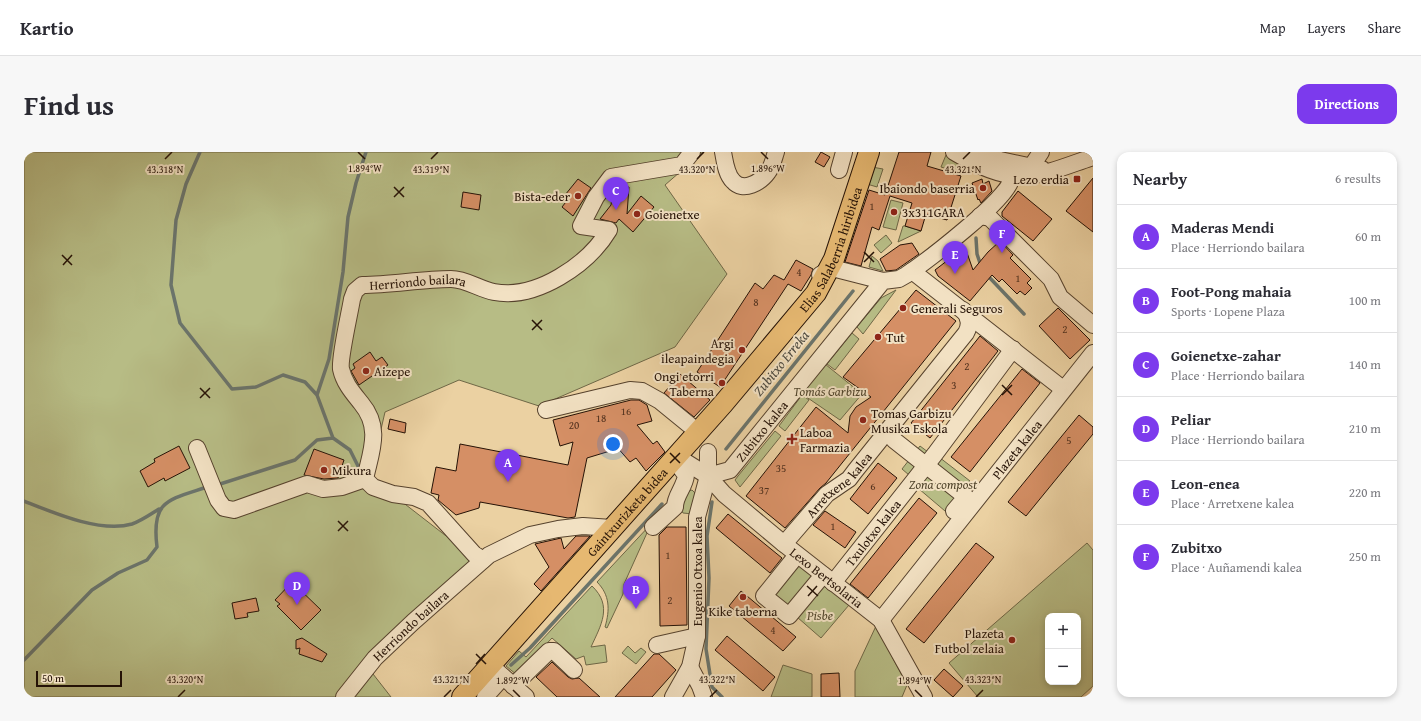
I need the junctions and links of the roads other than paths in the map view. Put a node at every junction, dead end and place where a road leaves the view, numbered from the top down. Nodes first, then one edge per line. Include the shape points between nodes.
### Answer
1 (692, 152) edge
2 (723, 152) edge
3 (776, 152) edge
4 (844, 152) edge
5 (859, 152) edge
6 (869, 152) edge
7 (954, 152) edge
8 (978, 152) edge
9 (1041, 152) edge
10 (1093, 157) edge
11 (1032, 167) junction
12 (839, 170) dead end
13 (1052, 170) junction
14 (1004, 173) junction
15 (980, 216) junction
16 (912, 271) junction
17 (824, 273) junction
18 (883, 281) junction
19 (806, 306) joint
20 (963, 310) junction
21 (1093, 325) edge
22 (1013, 349) junction
23 (1093, 353) edge
24 (1064, 389) junction
25 (546, 410) dead end
26 (703, 437) junction
27 (894, 440) dead end
28 (197, 448) dead end
29 (682, 460) junction
30 (926, 464) junction
31 (708, 476) junction
32 (365, 479) junction
33 (958, 522) junction
34 (654, 527) dead end
35 (612, 528) junction
36 (784, 544) junction
37 (797, 555) junction
38 (483, 560) junction
39 (828, 579) junction
40 (881, 620) junction
41 (697, 636) junction
42 (657, 644) dead end
43 (690, 667) junction
44 (574, 670) dead end
45 (502, 676) junction
46 (344, 697) edge
47 (462, 697) edge
48 (485, 697) edge
49 (526, 697) edge
50 (673, 697) edge
51 (704, 697) edge
52 (924, 697) edge

1 - 32 street, Herriondo bailara via 682,165 611,177 596,197 581,226 609,230 603,240 579,263 558,278 532,289 511,293 494,292 452,279 362,285 355,291 340,368 348,387 366,408 373,422 374,435
2 - 3 street via 728,173 734,182 742,186 760,181 769,171
4 - 12 street
5 - 17 main road, Elias Salaberria hiribidea
6 - 17 main road, Elias Salaberria hiribidea
7 - 14 street via 972,162
8 - 11 street
9 - 11 street
10 - 13 street
11 - 13 street
11 - 14 street via 1020,172
13 - 14 street via 1023,176
14 - 15 street via 1011,179 1010,186
15 - 16 street
15 - 21 street via 990,218 1051,279 1060,297
16 - 18 street via 899,279
16 - 20 street
17 - 18 street
17 - 19 main road, Elias Salaberria hiribidea via 816,293
18 - 31 street, Zubitxo kalea via 730,470
19 - 26 main road, Gaintxurizketa bidea
20 - 22 street
20 - 36 street, Arretxene kalea via 969,322 966,333 849,479 827,494
22 - 24 street
22 - 30 street, Txulotxo kalea
23 - 24 street, Plazeta kalea
24 - 33 street, Plazeta kalea
25 - 26 street via 630,390 642,391 660,401
26 - 29 main road, Gaintxurizketa bidea
26 - 31 street, Eugenio Otxoa kalea
27 - 30 street
28 - 32 street via 218,500 224,508 234,510 307,484 323,489 342,487
29 - 31 street, Lexo Bertsolaria
29 - 34 street via 682,470 686,475 685,483 675,499 675,507
29 - 35 main road, Gaintxurizketa bidea
30 - 33 street via 966,496 950,516
30 - 39 street, Txulotxo kalea
31 - 36 street, Lexo Bertsolaria via 724,494
31 - 41 street, Eugenio Otxoa kalea via 697,517
32 - 38 street via 373,488 414,497 428,503 474,554
33 - 40 street, Plazeta kalea
35 - 38 street, Herriondo bailara via 583,526 530,535
35 - 45 main road, Gaintxurizketa bidea
36 - 37 street, Lexo Bertsolaria
37 - 39 street, Lexo Bertsolaria
37 - 39 street, Txulotxo kalea via 764,596 789,616
38 - 46 street, Herriondo bailara via 380,653
39 - 40 street, Lexo Bertsolaria
40 - 52 street, Lexo Bertsolaria
41 - 42 street
41 - 43 street, Eugenio Otxoa kalea
43 - 50 street, Eugenio Otxoa kalea
43 - 51 street
44 - 45 street via 554,651 549,650
45 - 47 main road, Gaintxurizketa bidea
45 - 48 street
45 - 49 street

